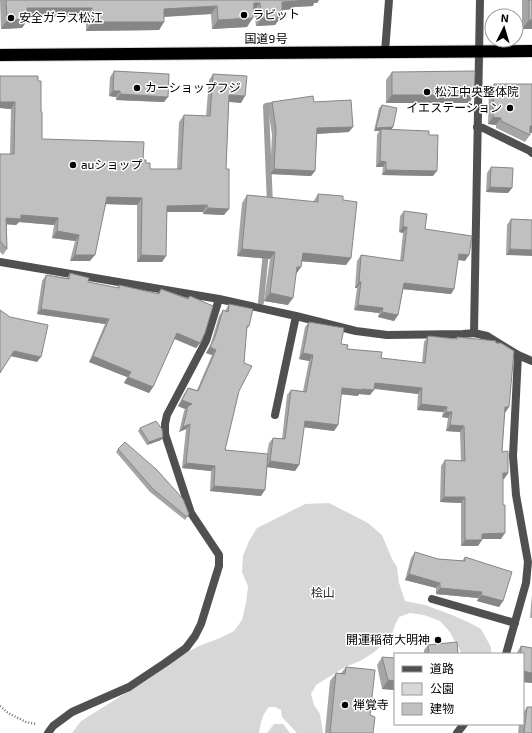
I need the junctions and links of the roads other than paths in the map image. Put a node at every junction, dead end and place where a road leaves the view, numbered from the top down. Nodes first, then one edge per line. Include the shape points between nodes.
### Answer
1 (389, 0) edge
2 (480, 0) edge
3 (532, 51) edge
4 (385, 52) junction
5 (479, 52) junction
6 (0, 55) edge
7 (477, 127) junction
8 (532, 153) edge
9 (0, 262) edge
10 (219, 299) junction
11 (296, 316) junction
12 (474, 333) junction
13 (518, 355) junction
14 (532, 361) edge
15 (276, 415) dead end
16 (528, 546) edge
17 (432, 599) dead end
18 (515, 623) junction
19 (506, 653) edge
20 (463, 725) edge
21 (48, 733) edge
22 (457, 733) edge

1 - 4 street
2 - 5 street
3 - 5 highway, 国道9号
4 - 5 highway, 国道9号
4 - 6 highway, 国道9号
5 - 7 street
7 - 8 street
7 - 12 street
9 - 10 street
10 - 11 street
10 - 21 street via 206,341 164,424 191,513 219,555 219,566 201,624 186,648 165,663 129,687 72,712
11 - 12 street via 386,336
11 - 15 street
12 - 13 street via 487,336
13 - 14 street
13 - 16 street via 513,456 516,494
16 - 18 street via 526,583
17 - 18 street
18 - 19 street
20 - 22 street

